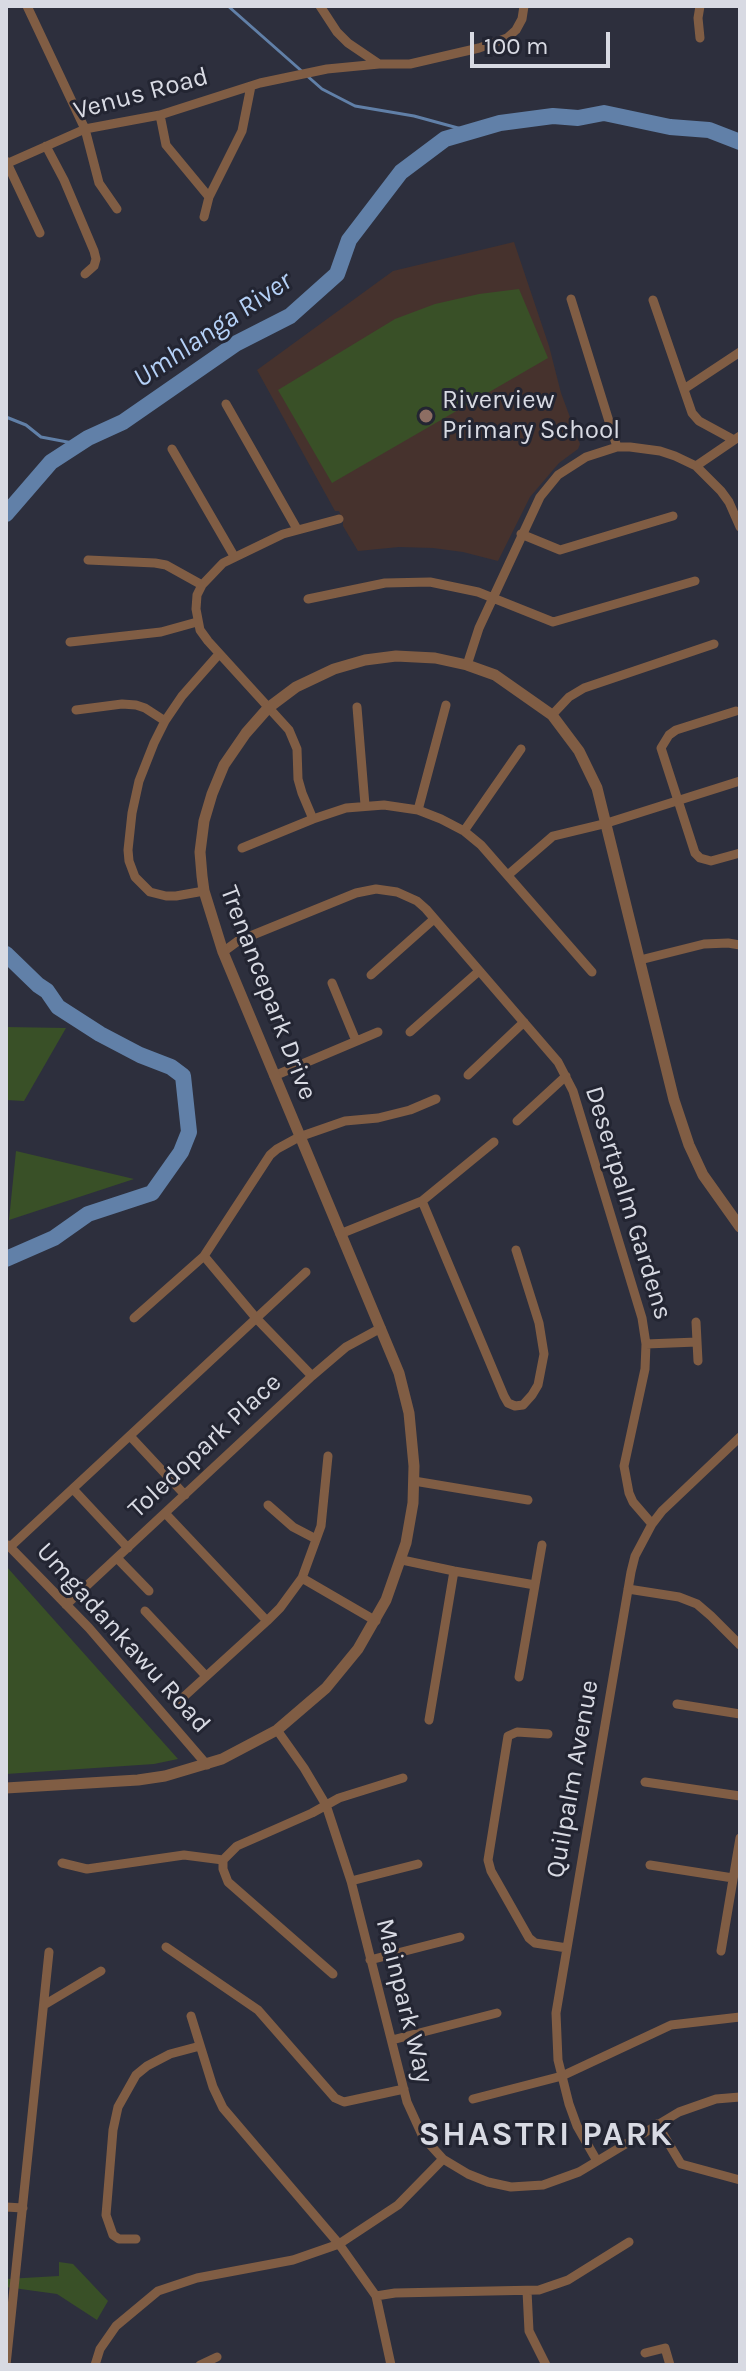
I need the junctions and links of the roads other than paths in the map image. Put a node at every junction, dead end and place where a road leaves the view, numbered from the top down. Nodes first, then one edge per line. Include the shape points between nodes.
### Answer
1 (27, 6) edge
2 (320, 6) edge
3 (524, 6) edge
4 (700, 6) edge
5 (700, 38) dead end
6 (379, 64) junction
7 (251, 86) junction
8 (160, 115) junction
9 (85, 129) junction
10 (46, 146) junction
11 (6, 163) edge
12 (209, 197) junction
13 (117, 209) dead end
14 (204, 217) dead end
15 (40, 233) dead end
16 (85, 274) dead end
17 (571, 299) dead end
18 (653, 300) dead end
19 (740, 352) edge
20 (684, 389) junction
21 (226, 404) dead end
22 (737, 438) edge
23 (617, 447) junction
24 (172, 449) dead end
25 (696, 466) junction
26 (738, 514) edge
27 (673, 516) dead end
28 (339, 519) dead end
29 (740, 527) edge
30 (297, 529) junction
31 (521, 534) junction
32 (234, 556) junction
33 (88, 560) dead end
34 (695, 581) dead end
35 (202, 585) junction
36 (492, 598) junction
37 (308, 599) dead end
38 (197, 622) junction
39 (70, 642) dead end
40 (714, 644) dead end
41 (219, 654) junction
42 (467, 665) junction
43 (446, 705) dead end
44 (357, 707) dead end
45 (268, 708) junction
46 (76, 710) dead end
47 (736, 711) dead end
48 (552, 715) junction
49 (165, 721) junction
50 (521, 749) dead end
51 (740, 781) edge
52 (677, 801) junction
53 (365, 805) junction
54 (418, 810) junction
55 (313, 819) junction
56 (607, 823) junction
57 (464, 831) junction
58 (242, 848) dead end
59 (740, 853) edge
60 (508, 875) junction
61 (204, 891) junction
62 (434, 919) junction
63 (740, 945) edge
64 (223, 952) junction
65 (640, 960) junction
66 (479, 971) junction
67 (592, 972) dead end
68 (371, 975) dead end
69 (332, 983) dead end
70 (524, 1022) junction
71 (378, 1032) dead end
72 (410, 1032) dead end
73 (356, 1041) junction
74 (468, 1075) dead end
75 (274, 1076) junction
76 (566, 1076) junction
77 (436, 1099) dead end
78 (517, 1121) dead end
79 (299, 1137) junction
80 (494, 1142) dead end
81 (422, 1201) junction
82 (740, 1227) edge
83 (340, 1234) junction
84 (516, 1250) dead end
85 (204, 1256) junction
86 (306, 1272) dead end
87 (134, 1318) dead end
88 (256, 1318) junction
89 (696, 1322) dead end
90 (381, 1328) junction
91 (697, 1342) junction
92 (646, 1344) junction
93 (698, 1361) dead end
94 (312, 1376) junction
95 (130, 1436) junction
96 (740, 1437) edge
97 (328, 1456) dead end
98 (414, 1481) junction
99 (73, 1489) junction
100 (185, 1495) junction
101 (528, 1500) dead end
102 (268, 1505) dead end
103 (165, 1513) junction
104 (652, 1524) junction
105 (316, 1539) junction
106 (8, 1544) edge
107 (542, 1545) dead end
108 (128, 1548) junction
109 (117, 1558) junction
110 (402, 1560) junction
111 (454, 1571) junction
112 (302, 1578) junction
113 (535, 1585) junction
114 (628, 1589) junction
115 (149, 1591) dead end
116 (66, 1605) junction
117 (145, 1611) dead end
118 (267, 1621) junction
119 (376, 1621) junction
120 (740, 1645) edge
121 (206, 1676) junction
122 (519, 1677) dead end
123 (178, 1702) dead end
124 (677, 1704) dead end
125 (740, 1714) edge
126 (429, 1720) dead end
127 (277, 1730) junction
128 (548, 1734) dead end
129 (207, 1765) junction
130 (403, 1778) dead end
131 (645, 1782) dead end
132 (6, 1788) edge
133 (740, 1796) edge
134 (326, 1805) junction
135 (740, 1838) edge
136 (223, 1860) junction
137 (62, 1863) dead end
138 (418, 1864) dead end
139 (650, 1865) dead end
140 (733, 1878) junction
141 (351, 1881) junction
142 (460, 1937) dead end
143 (166, 1947) dead end
144 (567, 1948) junction
145 (721, 1951) dead end
146 (49, 1952) dead end
147 (370, 1960) junction
148 (101, 1971) dead end
149 (333, 1974) dead end
150 (44, 2005) junction
151 (497, 2013) dead end
152 (191, 2016) dead end
153 (740, 2017) edge
154 (392, 2040) junction
155 (200, 2046) junction
156 (562, 2076) junction
157 (404, 2089) junction
158 (740, 2097) edge
159 (473, 2099) dead end
160 (657, 2124) junction
161 (443, 2159) junction
162 (597, 2161) junction
163 (740, 2180) edge
164 (6, 2207) edge
165 (23, 2208) junction
166 (136, 2239) dead end
167 (629, 2242) dead end
168 (339, 2244) junction
169 (527, 2291) junction
170 (376, 2296) junction
171 (645, 2353) dead end
172 (217, 2357) dead end
173 (6, 2365) edge
174 (95, 2365) edge
175 (200, 2365) edge
176 (391, 2365) edge
177 (546, 2365) edge
178 (670, 2365) edge

1 - 9 street
2 - 6 street via 348,43
3 - 6 street via 522,19 507,38 433,60
4 - 5 street
6 - 7 street, Venus Road
7 - 8 street, Venus Road
7 - 12 street via 242,131
8 - 9 street, Venus Road
8 - 12 street via 166,145
9 - 10 street, Venus Road
9 - 13 street via 99,183
10 - 11 street, Venus Road
10 - 16 street via 94,251 94,266
11 - 15 street
12 - 14 street
17 - 23 street
18 - 20 street
19 - 20 street
20 - 22 street via 699,421
21 - 30 street
22 - 25 street
23 - 25 street via 660,451
23 - 31 street via 586,457 558,475
24 - 32 street
25 - 26 street
26 - 29 street
27 - 31 street via 560,550
28 - 30 street
30 - 32 street
31 - 36 street
32 - 35 street
33 - 35 street via 166,565
34 - 36 street via 553,622
35 - 38 street
36 - 37 street via 430,582 385,583
36 - 42 street
38 - 39 street via 161,632
38 - 41 street
40 - 48 street via 584,688
41 - 45 street
41 - 49 street
42 - 45 street, Trenancepark Drive via 412,656 365,660 314,677
42 - 48 street, Trenancepark Drive via 495,675
43 - 54 street
44 - 53 street
45 - 55 street via 295,740 298,779
45 - 61 street, Trenancepark Drive via 232,751 212,794 200,852
46 - 49 street via 136,705
47 - 52 street via 676,730 664,740 661,748
48 - 56 street, Trenancepark Drive via 579,751
49 - 61 street via 139,781 129,861 135,877 150,892 176,896
50 - 57 street
51 - 52 street
52 - 56 street
52 - 59 street via 700,858 711,861
53 - 54 street
53 - 55 street
54 - 57 street
55 - 58 street
56 - 60 street via 553,836
56 - 65 street, Trenancepark Drive
57 - 60 street
60 - 67 street
61 - 64 street, Trenancepark Drive
62 - 64 street, Desertpalm Gardens via 407,896 367,890 238,941
62 - 66 street, Desertpalm Gardens
62 - 68 street
63 - 65 street via 704,944
64 - 75 street, Trenancepark Drive
65 - 82 street, Trenancepark Drive via 689,1145
66 - 70 street, Desertpalm Gardens
66 - 72 street
69 - 73 street
70 - 74 street
70 - 76 street, Desertpalm Gardens
71 - 73 street
73 - 75 street
75 - 79 street, Trenancepark Drive
76 - 78 street, Desertpalm Gardens
76 - 92 street, Desertpalm Gardens
77 - 79 street
79 - 83 street, Trenancepark Drive
79 - 85 street via 270,1155
80 - 81 street
81 - 83 street
81 - 84 street via 504,1396 519,1406 538,1385 544,1354
83 - 90 street, Trenancepark Drive
85 - 87 street
85 - 88 street
86 - 88 street
88 - 94 street
88 - 95 street
89 - 91 street, Desertpalm Gardens
90 - 94 street, Toledopark Place via 346,1347
90 - 98 street, Trenancepark Drive via 409,1413
91 - 92 street, Desertpalm Gardens
91 - 93 street, Desertpalm Gardens
92 - 104 street, Desertpalm Gardens via 624,1466 633,1502
94 - 100 street, Toledopark Place
95 - 99 street
95 - 100 street
96 - 104 street, Quilpalm Avenue
97 - 105 street
98 - 101 street
98 - 110 street, Trenancepark Drive
99 - 106 street
99 - 108 street
100 - 103 street, Toledopark Place
102 - 105 street
103 - 108 street, Toledopark Place
103 - 118 street
104 - 114 street, Quilpalm Avenue via 634,1559
105 - 112 street
106 - 116 street, Umgadankawu Road
107 - 113 street
108 - 109 street, Toledopark Place
109 - 115 street
109 - 116 street, Toledopark Place
110 - 111 street
110 - 119 street, Trenancepark Drive
111 - 113 street
111 - 126 street
112 - 118 street
112 - 119 street
113 - 122 street
114 - 120 street via 697,1604
114 - 144 street, Quilpalm Avenue
116 - 129 street, Umgadankawu Road
117 - 121 street
118 - 121 street
119 - 127 street, Trenancepark Drive via 339,1674
121 - 123 street
124 - 125 street
127 - 129 street, Trenancepark Drive
127 - 134 street, Mainpark Way
128 - 144 street via 508,1736 488,1860 529,1938
129 - 132 street, Trenancepark Drive via 138,1780
130 - 134 street
131 - 133 street
134 - 136 street via 237,1846
134 - 141 street, Mainpark Way
135 - 140 street
136 - 137 street via 184,1855 87,1869
136 - 149 street via 228,1882
138 - 141 street
139 - 140 street
140 - 145 street
141 - 147 street, Mainpark Way
142 - 147 street
143 - 157 street via 258,2010 335,2098 344,2102
144 - 156 street, Quilpalm Avenue via 556,2013
146 - 150 street
147 - 154 street, Mainpark Way
148 - 150 street
150 - 165 street
151 - 154 street
152 - 155 street
153 - 156 street via 671,2025
154 - 157 street, Mainpark Way
155 - 166 street via 147,2066 118,2107 106,2215 113,2235
155 - 168 street via 223,2108
156 - 159 street
156 - 162 street, Quilpalm Avenue via 577,2126
157 - 161 street, Mainpark Way via 418,2127
158 - 160 street, Mainpark Way via 704,2102
160 - 162 street, Mainpark Way
160 - 163 street via 681,2164
161 - 162 street, Mainpark Way via 478,2179 520,2187 566,2178
161 - 168 street via 398,2205
164 - 165 street
165 - 173 street
167 - 169 street via 568,2280
168 - 170 street
168 - 174 street via 158,2291 116,2326
169 - 170 street
169 - 177 street via 529,2331
170 - 176 street
171 - 178 street via 665,2348
172 - 175 street

